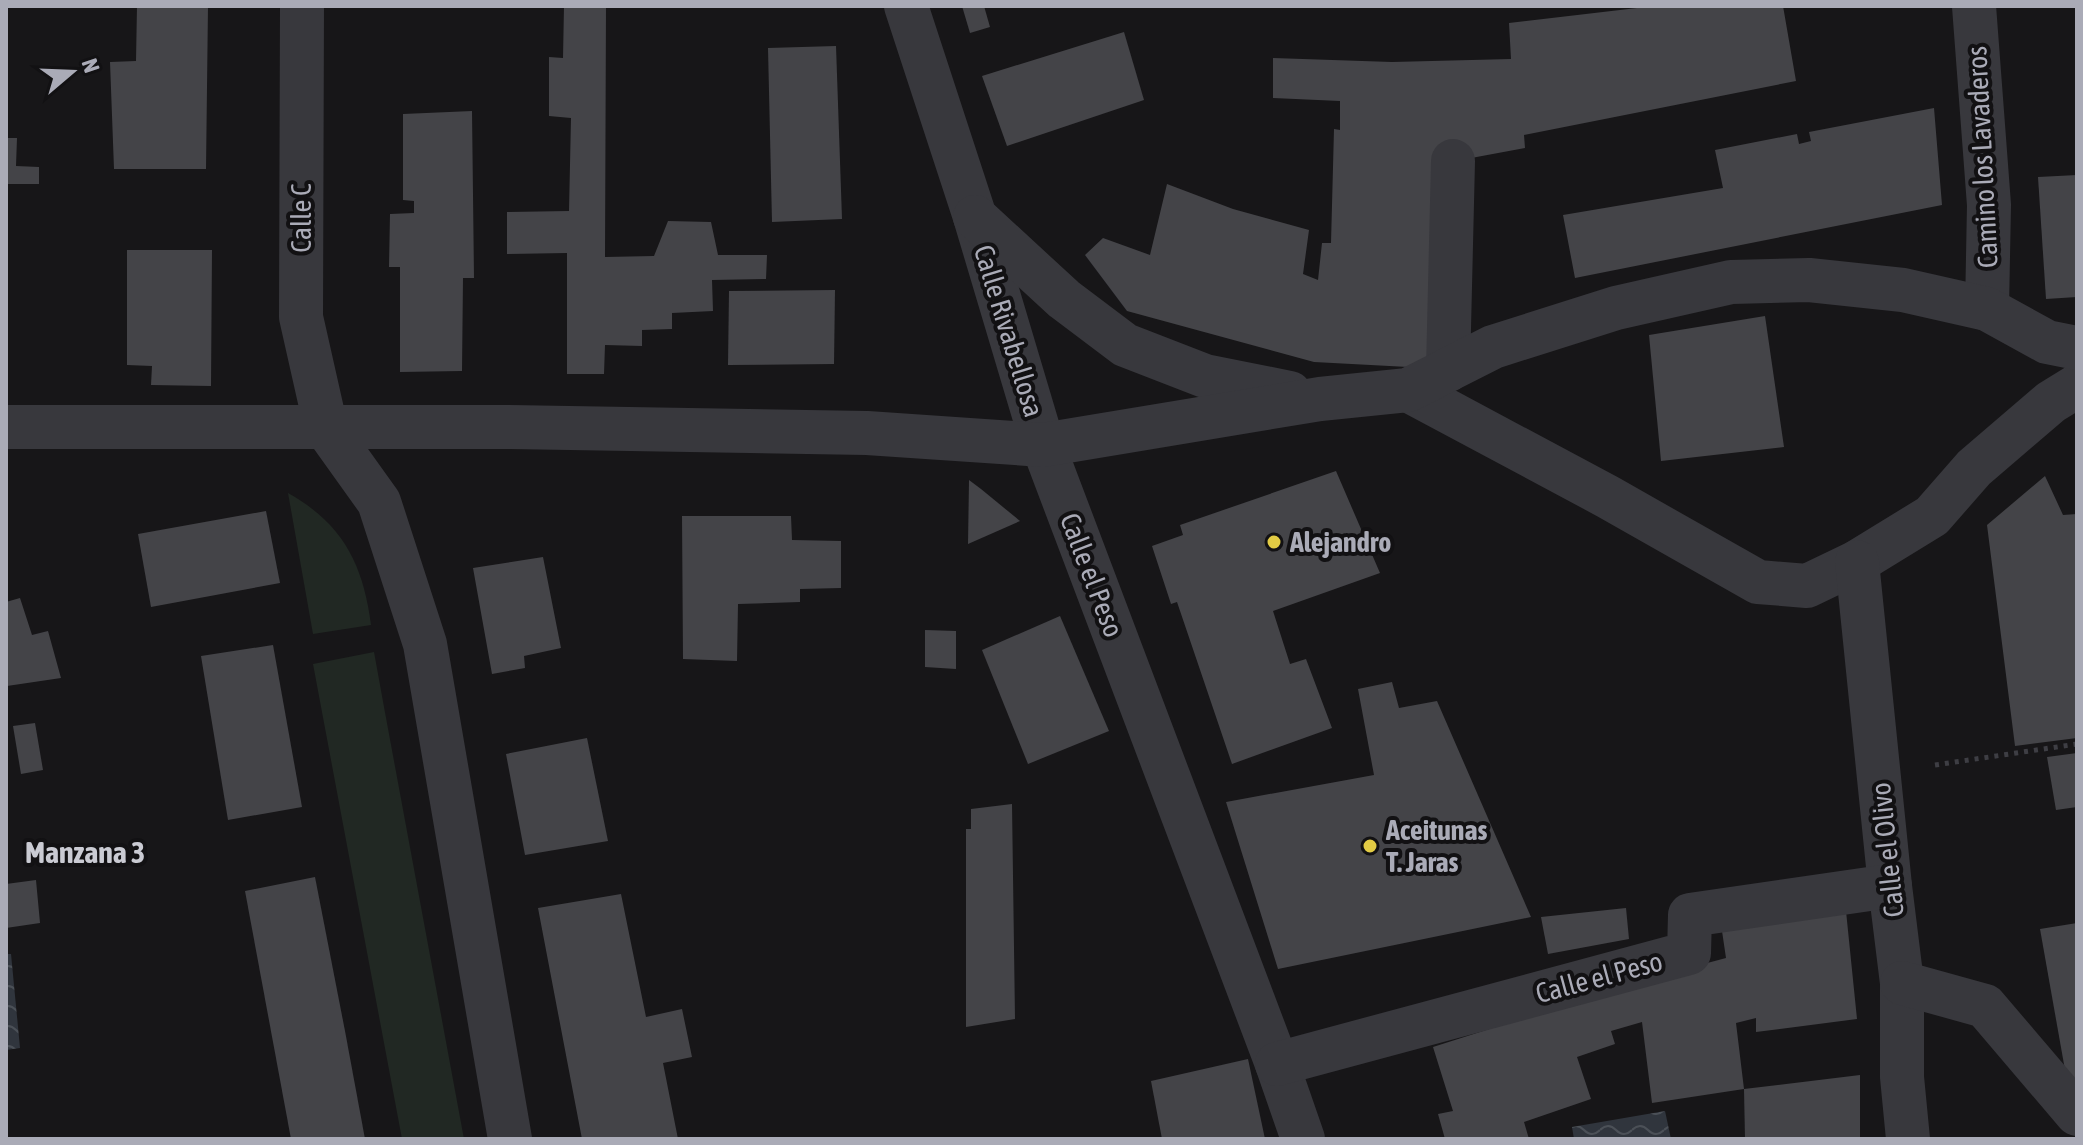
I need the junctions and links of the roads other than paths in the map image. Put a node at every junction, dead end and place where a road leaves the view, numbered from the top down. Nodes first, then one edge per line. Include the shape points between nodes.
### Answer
1 (302, 6) edge
2 (906, 6) edge
3 (1974, 6) edge
4 (1453, 161) dead end
5 (975, 217) junction
6 (1987, 309) junction
7 (2077, 348) edge
8 (1448, 370) junction
9 (2077, 386) edge
10 (1408, 390) junction
11 (1320, 399) junction
12 (6, 427) edge
13 (326, 428) junction
14 (1043, 445) junction
15 (1857, 562) junction
16 (1890, 886) junction
17 (1902, 983) junction
18 (1277, 1064) junction
19 (2077, 1114) edge
20 (510, 1139) edge
21 (1303, 1139) edge
22 (1908, 1139) edge

1 - 13 street, Calle C via 301,317
2 - 5 street, Calle Rivabellosa
3 - 6 street, Camino los Lavaderos via 1989,205
4 - 8 street
5 - 11 street via 1064,299 1125,345 1205,376
5 - 14 street, Calle Rivabellosa
6 - 7 street, Calle Rivabellosa via 2047,342
6 - 8 street, Calle Rivabellosa via 1903,290 1809,280 1731,282 1616,308 1493,347
8 - 10 street, Calle Rivabellosa
9 - 15 street via 1974,468 1932,516
10 - 11 street, Calle Rivabellosa
10 - 15 street via 1758,582 1807,586
11 - 14 street, Calle Rivabellosa
12 - 13 street
13 - 14 street via 867,433
13 - 20 street via 379,502 425,644
14 - 18 street, Calle el Peso
15 - 16 street, Calle el Olivo
16 - 17 street, Calle el Olivo
16 - 18 street, Calle el Peso via 1690,915 1689,953
17 - 19 street via 1985,1006
17 - 22 street, Calle el Olivo
18 - 21 street, Calle el Peso

